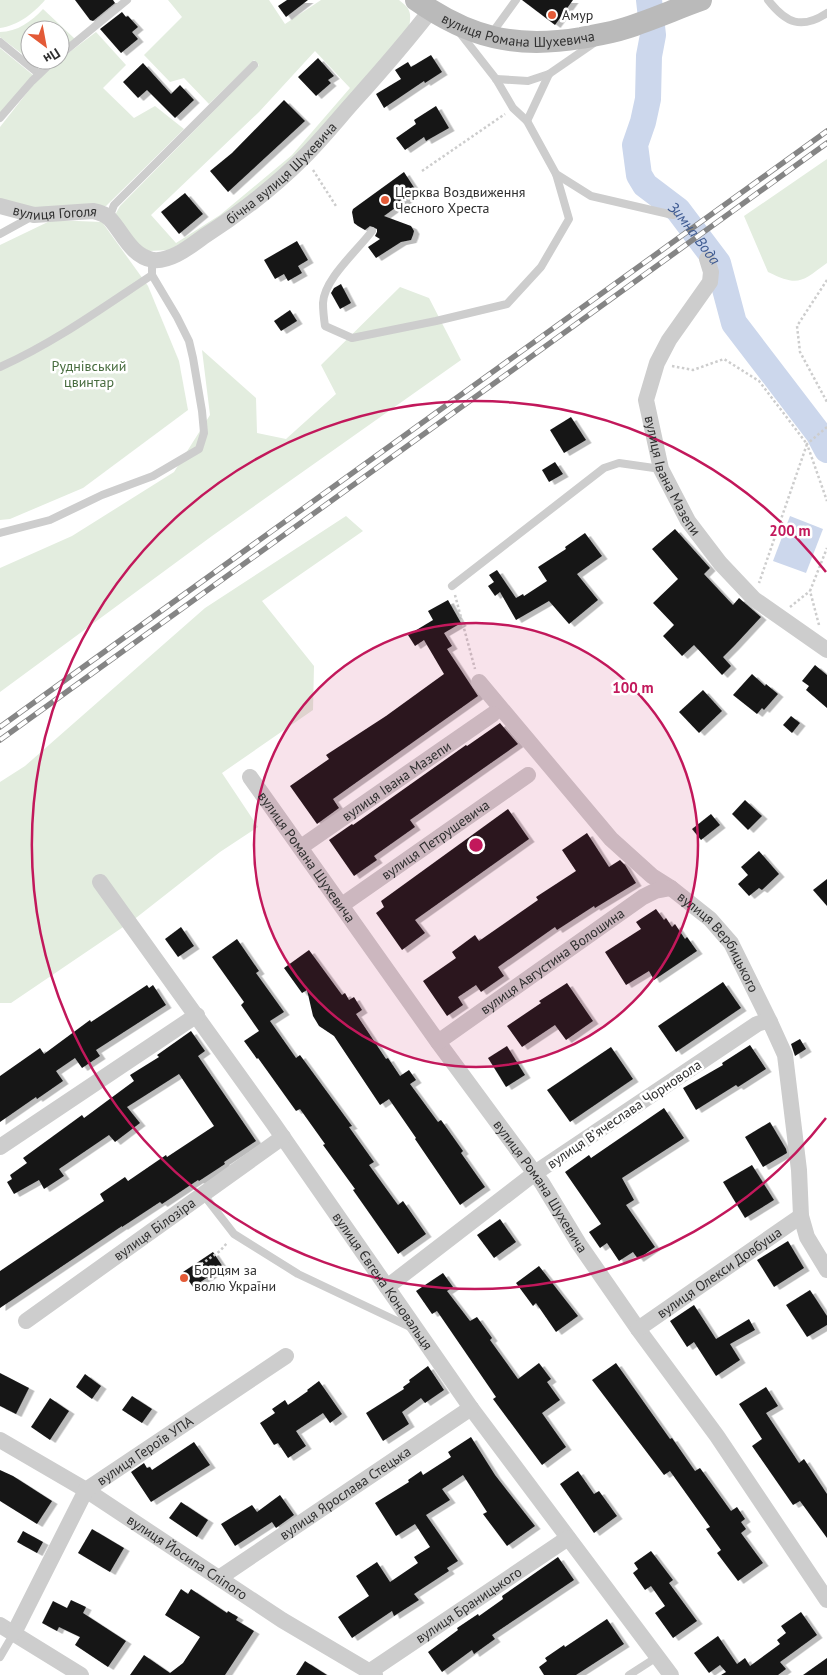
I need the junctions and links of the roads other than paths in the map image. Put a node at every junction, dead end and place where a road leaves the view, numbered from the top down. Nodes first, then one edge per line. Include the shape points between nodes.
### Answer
1 (127, 0) edge
2 (516, 0) edge
3 (701, 0) edge
4 (768, 0) edge
5 (423, 5) edge
6 (827, 13) edge
7 (453, 23) junction
8 (617, 30) junction
9 (489, 37) junction
10 (0, 42) edge
11 (70, 47) edge
12 (254, 65) dead end
13 (43, 70) edge
14 (39, 74) junction
15 (549, 74) junction
16 (496, 79) junction
17 (0, 118) edge
18 (527, 120) junction
19 (556, 174) junction
20 (0, 206) edge
21 (34, 215) junction
22 (674, 215) dead end
23 (109, 218) junction
24 (372, 231) dead end
25 (0, 234) edge
26 (707, 259) dead end
27 (152, 267) junction
28 (0, 367) edge
29 (660, 469) junction
30 (0, 532) edge
31 (452, 586) road end
32 (826, 649) edge
33 (479, 682) road end
34 (493, 714) dead end
35 (528, 775) dead end
36 (250, 777) dead end
37 (300, 847) junction
38 (100, 882) dead end
39 (671, 888) junction
40 (342, 905) junction
41 (197, 1015) junction
42 (770, 1022) junction
43 (438, 1042) junction
44 (283, 1137) junction
45 (1, 1144) edge
46 (535, 1173) junction
47 (203, 1194) junction
48 (801, 1216) junction
49 (827, 1270) edge
50 (387, 1287) junction
51 (26, 1321) dead end
52 (638, 1328) junction
53 (418, 1331) junction
54 (286, 1356) dead end
55 (471, 1408) junction
56 (0, 1440) edge
57 (86, 1490) junction
58 (568, 1538) junction
59 (219, 1578) junction
60 (827, 1600) edge
61 (7, 1629) edge
62 (0, 1657) edge
63 (657, 1657) junction
64 (372, 1673) edge
65 (81, 1675) edge
66 (629, 1675) edge
67 (671, 1675) edge

1 - 11 lane
2 - 9 lane
3 - 8 main road, вулиця Романа Шухевича
4 - 6 lane via 781,15 796,22 813,21
5 - 7 main road, вулиця Романа Шухевича
5 - 27 street, бічна вулиця Шухевича via 404,45 304,156 278,181 219,227
7 - 9 main road, вулиця Романа Шухевича
7 - 16 lane
8 - 9 main road, вулиця Романа Шухевича via 555,42 515,42
8 - 15 lane
10 - 14 lane
12 - 23 lane via 114,205
13 - 14 lane
14 - 17 lane
15 - 16 lane via 528,81
15 - 18 lane
16 - 18 lane via 513,108
18 - 19 lane
19 - 22 lane via 591,196
19 - 24 lane via 569,219 541,267 507,304 352,338 325,326 323,300 335,272
20 - 21 street, вулиця Гоголя
21 - 23 street, вулиця Гоголя via 93,211
21 - 25 lane
23 - 27 street
26 - 29 street, вулиця Івана Мазепи via 710,282 657,363 646,400
27 - 28 lane via 56,338
27 - 30 lane via 189,342 202,411 204,433 199,448 153,476 102,495 50,520
29 - 31 lane via 620,463 604,468
29 - 32 street, вулиця Івана Мазепи via 688,521 720,563 754,599
33 - 39 street, вулиця Вербицького via 611,839 652,876
34 - 37 street, вулиця Івана Мазепи
35 - 40 street, вулиця Петрушевича
36 - 37 street, вулиця Романа Шухевича
37 - 40 street, вулиця Романа Шухевича
38 - 41 street, вулиця Євгена Коновальця
39 - 42 street, вулиця Вербицького via 710,919 730,943
39 - 43 street, вулиця Августина Волошина via 643,897
40 - 43 street, вулиця Романа Шухевича
41 - 44 street, вулиця Євгена Коновальця
41 - 45 street
42 - 46 street, вулиця Вʼячеслава Чорновола via 757,1024
42 - 48 street, вулиця Вербицького via 785,1055 799,1170
43 - 46 street, вулиця Романа Шухевича
44 - 47 street, вулиця Білозіра
44 - 50 street, вулиця Євгена Коновальця
46 - 50 street, вулиця Вʼячеслава Чорновола
46 - 52 street, вулиця Романа Шухевича via 579,1244
47 - 51 street, вулиця Білозіра
47 - 53 lane via 234,1234 298,1274
48 - 49 street, вулиця Вербицького via 807,1237
48 - 52 street, вулиця Олекси Довбуша
50 - 53 street, вулиця Євгена Коновальця
52 - 60 street, вулиця Романа Шухевича via 717,1436
53 - 55 street, вулиця Євгена Коновальця
54 - 57 street, вулиця Героїв УПА
55 - 58 street, вулиця Євгена Коновальця
55 - 59 street, вулиця Ярослава Стецька
56 - 57 street, вулиця Йосипа Сліпого
57 - 59 street, вулиця Йосипа Сліпого
57 - 61 street, вулиця Героїв УПА
58 - 63 street, вулиця Євгена Коновальця
58 - 64 street, вулиця Браницького
59 - 64 street, вулиця Йосипа Сліпого
61 - 62 lane
61 - 65 street
63 - 66 lane
63 - 67 street, вулиця Євгена Коновальця

